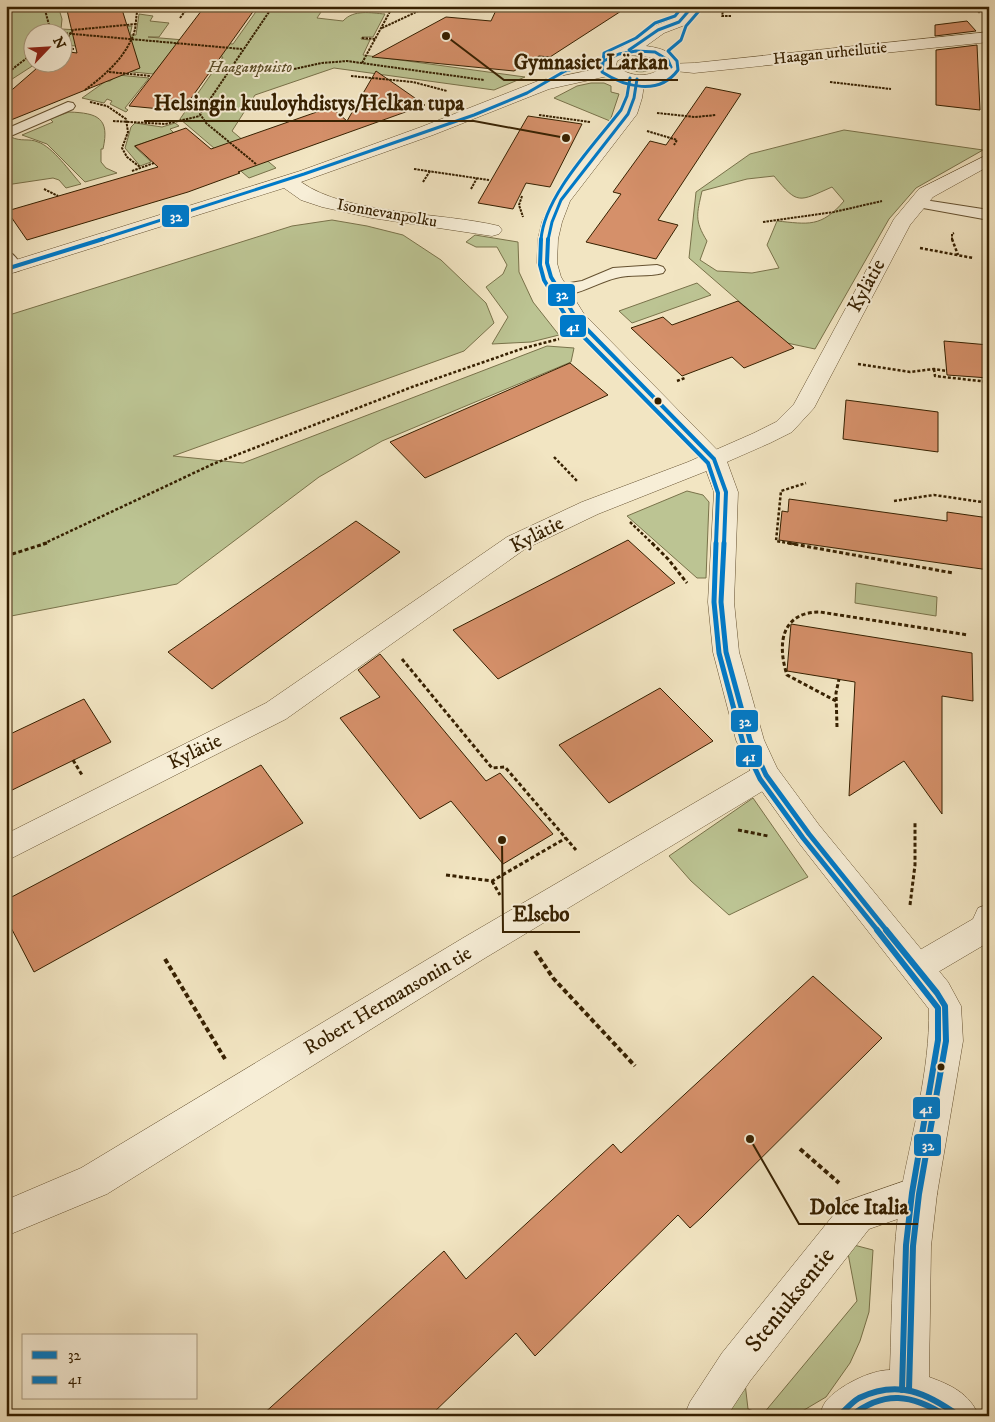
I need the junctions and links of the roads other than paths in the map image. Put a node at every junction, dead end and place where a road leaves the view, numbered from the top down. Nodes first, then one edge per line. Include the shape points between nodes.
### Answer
1 (693, 6) edge
2 (679, 22) junction
3 (989, 37) edge
4 (629, 50) junction
5 (658, 53) junction
6 (610, 65) junction
7 (671, 67) junction
8 (637, 79) junction
9 (70, 103) road end
10 (6, 134) edge
11 (989, 159) edge
12 (283, 182) junction
13 (916, 203) junction
14 (989, 215) edge
15 (492, 230) dead end
16 (9, 264) edge
17 (657, 270) dead end
18 (558, 290) junction
19 (714, 460) junction
20 (766, 775) junction
21 (6, 848) edge
22 (989, 918) edge
23 (918, 968) junction
24 (919, 1194) junction
25 (6, 1218) edge
26 (909, 1390) junction
27 (704, 1416) edge
28 (839, 1416) edge
29 (959, 1416) edge

1 - 2 street
2 - 4 street via 658,30
2 - 5 street via 675,35
3 - 7 street, Haagan urheilutie via 694,68
4 - 5 street
4 - 6 street via 614,55
5 - 7 street via 666,57
6 - 8 street via 626,78
6 - 12 street
7 - 8 street via 663,75
8 - 18 street via 628,114 562,200 552,222 547,262
9 - 10 lane
11 - 13 street, Kylätie via 926,193
12 - 15 street, Isonnevanpolku via 322,201
12 - 16 street
13 - 14 lane
13 - 19 street, Kylätie via 901,223 803,408 784,427
17 - 18 lane via 613,273 586,285
18 - 19 street via 576,318
19 - 20 street via 726,492 721,602 726,652 750,740
19 - 21 street, Kylätie via 590,508 516,543 276,711
20 - 23 street via 808,834
20 - 25 street, Robert Hermansonin tie via 466,953 94,1181
22 - 23 street via 985,928
23 - 24 street via 945,1006 946,1041
24 - 26 street via 913,1246
24 - 27 street, Steniuksentie via 857,1215 736,1367
26 - 28 street via 883,1390 858,1399
26 - 29 street via 937,1400

